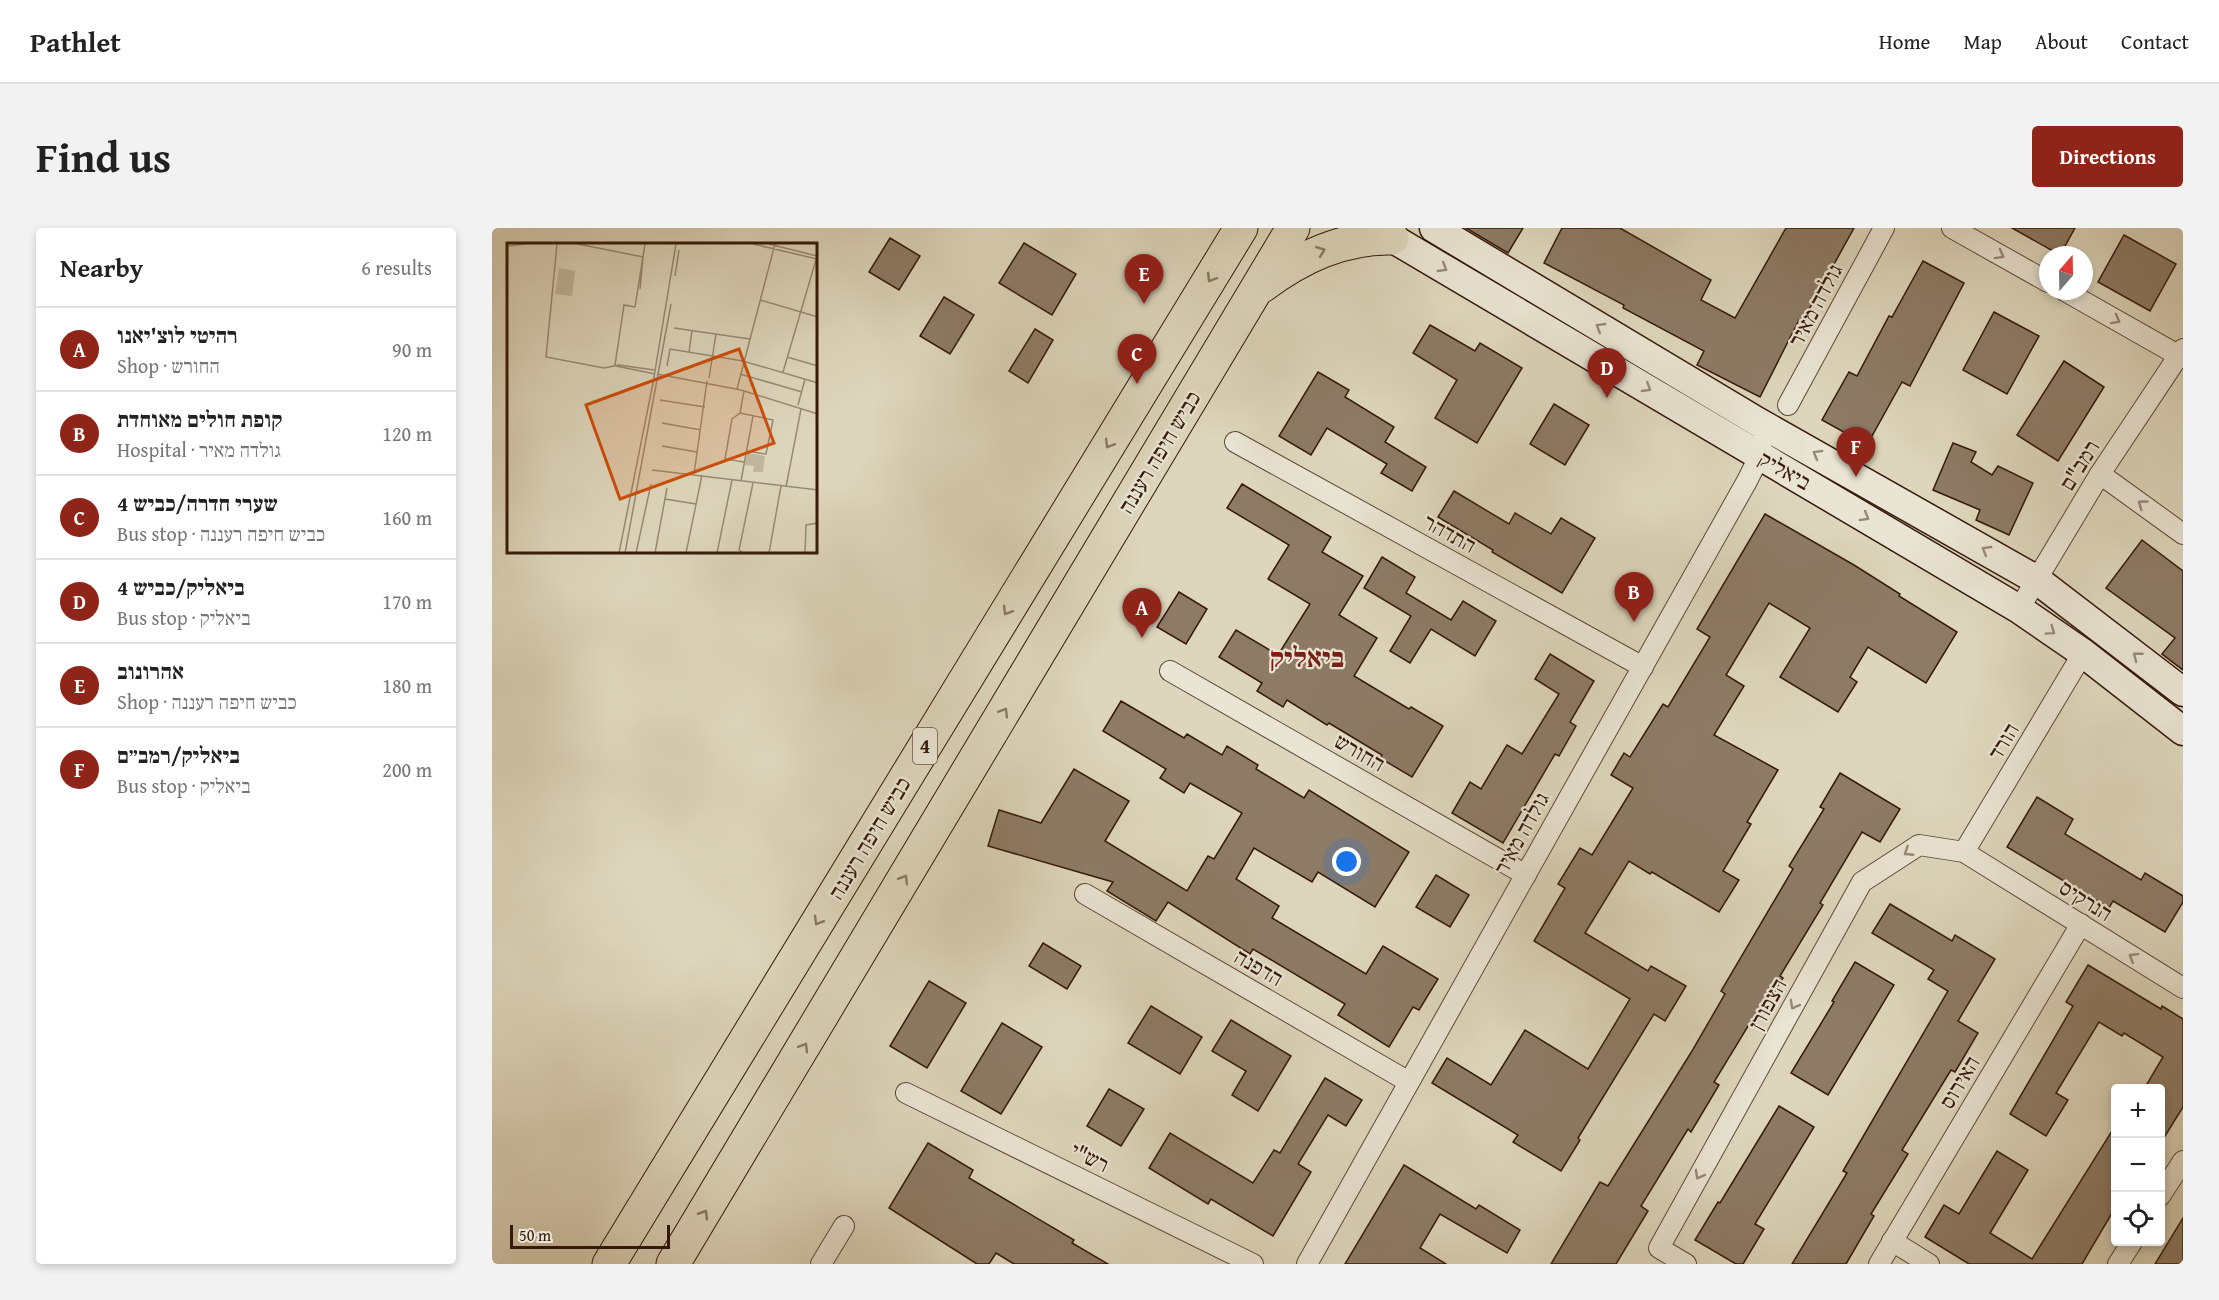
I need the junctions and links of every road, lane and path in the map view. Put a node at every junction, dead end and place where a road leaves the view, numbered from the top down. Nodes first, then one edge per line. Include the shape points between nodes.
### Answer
1 (1293, 228) edge
2 (1434, 228) edge
3 (1884, 228) edge
4 (1952, 228) edge
5 (1384, 233) edge
6 (1235, 235) edge
7 (2039, 277) edge
8 (1254, 293) junction
9 (2082, 300) edge
10 (2181, 354) edge
11 (1788, 405) dead end
12 (1758, 422) junction
13 (1235, 442) dead end
14 (1760, 455) junction
15 (2100, 474) junction
16 (2183, 534) edge
17 (2037, 580) junction
18 (2019, 609) junction
19 (2083, 653) junction
20 (1642, 667) junction
21 (1170, 672) dead end
22 (2183, 692) edge
23 (2183, 731) edge
24 (1964, 852) junction
25 (1526, 875) junction
26 (1085, 894) dead end
27 (2080, 924) junction
28 (2183, 988) edge
29 (1409, 1082) junction
30 (906, 1093) dead end
31 (2183, 1161) edge
32 (2163, 1192) edge
33 (844, 1226) dead end
34 (1892, 1241) junction
35 (2129, 1246) edge
36 (609, 1264) edge
37 (673, 1264) edge
38 (821, 1264) edge
39 (1253, 1264) edge
40 (1307, 1264) edge
41 (1686, 1264) edge
42 (1879, 1264) edge
43 (1929, 1264) edge
44 (2118, 1264) edge

1 - 8 highway, כביש חיפה רעננה / 4
12 -> 2 main road, ביאליק
3 - 11 street, גולדה מאיר
4 -> 7 street
8 -> 5 highway via 1312,254
5 -> 14 main road, ביאליק
6 -> 36 highway, כביש חיפה רעננה / 4
37 -> 8 highway, כביש חיפה רעננה / 4
9 -> 10 street
10 - 15 street, רמב"ם
12 - 14 street
17 -> 12 main road, ביאליק
13 - 20 street, התדהר
14 -> 18 main road, ביאליק
14 - 20 street, גולדה מאיר
16 -> 15 street
15 - 17 street, רמב"ם
17 - 18 street, רמב"ם
22 -> 17 main road, ביאליק
18 -> 19 main road, ביאליק
19 - 23 main road, ביאליק
19 - 24 street, הורד
20 - 25 street, גולדה מאיר
21 - 25 street, החורש
24 - 27 street, הנרקיס
24 -> 41 street, הצפורן via 1919,845 1862,882 1659,1248
25 - 29 street, גולדה מאיר
26 - 29 street, הדפנה
28 -> 27 street, הנרקיס
27 - 34 street, האירוס
29 - 40 street, גולדה מאיר
30 - 39 street, רש"י
31 - 32 street
33 - 38 street
34 - 42 street, האירוס
34 - 43 street
35 - 44 street

